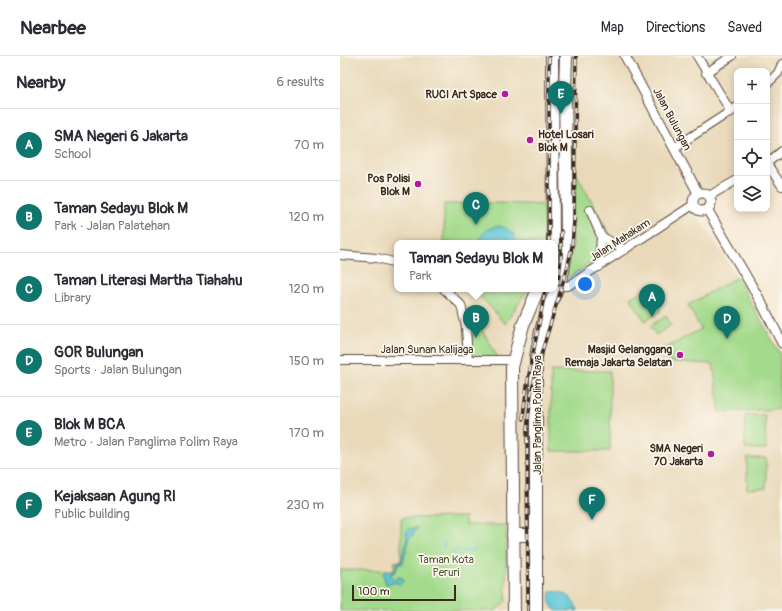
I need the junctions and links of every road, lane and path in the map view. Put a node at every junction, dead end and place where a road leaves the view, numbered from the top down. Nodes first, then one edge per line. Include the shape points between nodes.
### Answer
1 (552, 56) edge
2 (566, 56) edge
3 (625, 56) edge
4 (697, 56) edge
5 (732, 56) edge
6 (782, 64) edge
7 (552, 69) junction
8 (566, 69) junction
9 (706, 73) junction
10 (770, 81) edge
11 (734, 110) edge
12 (674, 148) junction
13 (782, 151) edge
14 (770, 161) edge
15 (770, 168) edge
16 (734, 182) edge
17 (782, 186) edge
18 (698, 193) junction
19 (709, 196) junction
20 (693, 205) junction
21 (707, 209) junction
22 (590, 210) dead end
23 (601, 236) junction
24 (553, 240) edge
25 (625, 250) junction
26 (340, 255) edge
27 (394, 261) edge
28 (599, 267) junction
29 (558, 286) joint
30 (447, 292) edge
31 (537, 292) edge
32 (555, 292) edge
33 (782, 344) edge
34 (340, 360) edge
35 (468, 360) junction
36 (513, 360) junction
37 (536, 535) junction
38 (513, 536) junction
39 (536, 599) junction
40 (514, 606) edge
41 (506, 611) edge
42 (536, 611) edge
43 (544, 611) edge

1 - 7 main road
2 - 8 main road, Jalan Panglima Polim Raya
3 - 12 street, Jalan Bulungan
4 - 9 street
5 - 9 street
6 - 10 street
7 - 8 main road
7 - 24 main road
8 - 29 main road, Jalan Panglima Polim Raya via 567,237
9 - 11 street
11 - 12 street
12 - 18 street, Jalan Bulungan
13 - 14 street
15 - 17 street
16 - 19 street
18 - 19 street
18 - 20 street via 693,198
19 - 21 street via 711,203
20 - 21 street via 699,210
20 - 25 street, Jalan Mahakam
21 - 33 street via 761,302
22 - 23 street
23 - 25 street
23 - 28 street
25 - 28 street, Jalan Mahakam
26 - 27 street
28 - 29 street, Jalan Mahakam via 568,286
30 - 35 street via 461,305 466,327
31 - 36 main road, Jalan Panglima Polim Raya via 523,325
32 - 37 main road, Jalan Panglima Polim Raya via 545,317 536,358
34 - 35 street, Jalan Sunan Kalijaga
35 - 36 street, Jalan Sunan Kalijaga
36 - 38 main road, Jalan Panglima Polim Raya
37 - 38 main road
37 - 39 main road, Jalan Panglima Polim Raya
38 - 40 main road, Jalan Panglima Polim Raya
39 - 42 main road, Jalan Panglima Polim Raya
39 - 43 main road
40 - 41 main road

